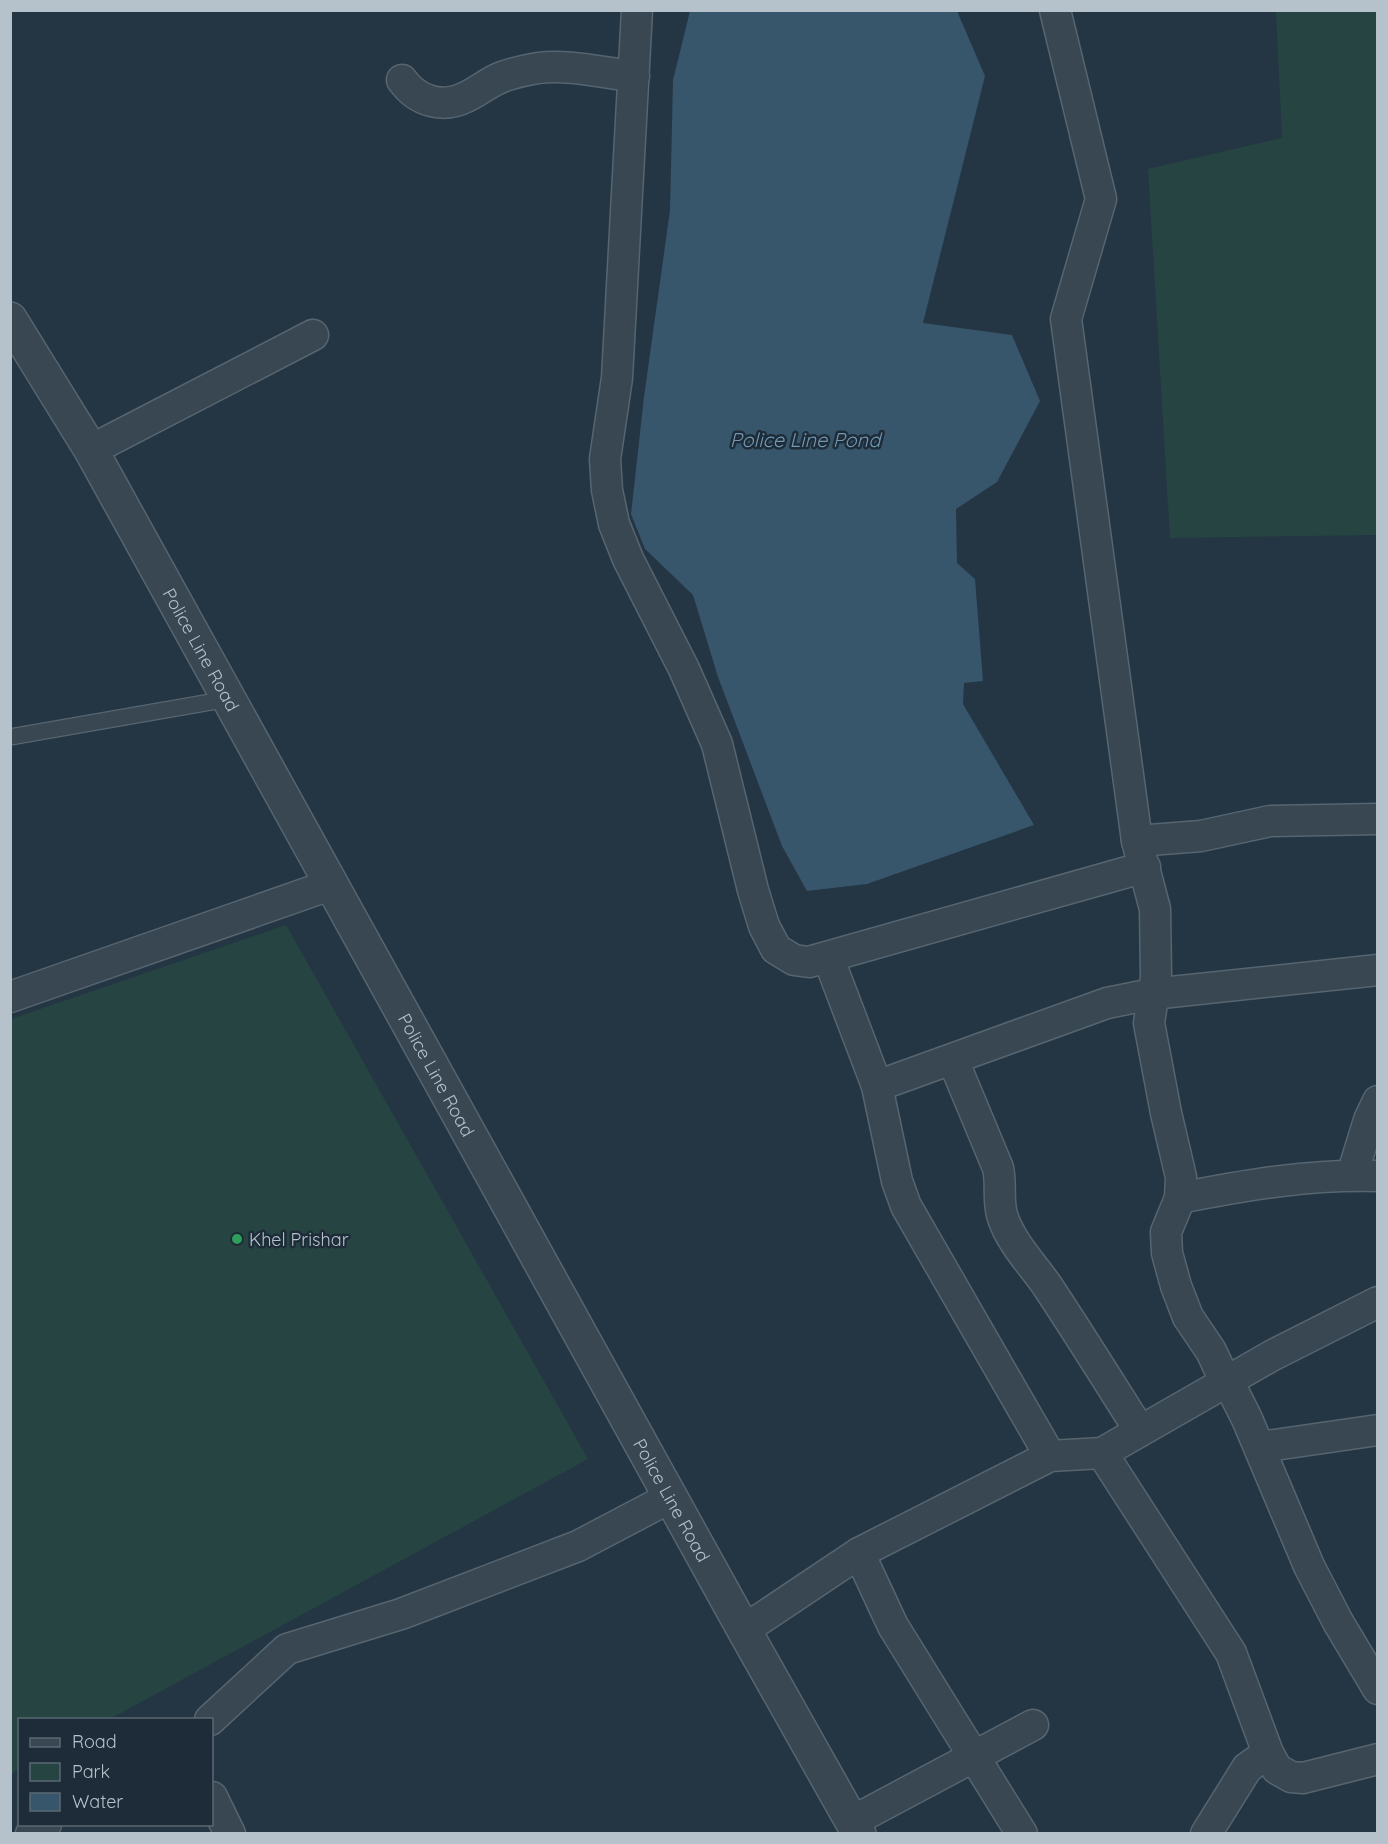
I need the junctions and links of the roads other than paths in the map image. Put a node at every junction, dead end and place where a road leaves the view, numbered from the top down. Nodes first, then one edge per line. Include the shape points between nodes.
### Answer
1 (637, 10) edge
2 (1055, 10) edge
3 (634, 76) junction
4 (402, 80) dead end
5 (10, 319) edge
6 (313, 335) dead end
7 (91, 450) junction
8 (228, 699) junction
9 (10, 737) edge
10 (1377, 819) edge
11 (1141, 854) junction
12 (330, 885) junction
13 (828, 957) junction
14 (1377, 970) edge
15 (1152, 994) junction
16 (10, 997) edge
17 (953, 1060) junction
18 (877, 1086) junction
19 (1377, 1101) edge
20 (1365, 1175) edge
21 (1180, 1198) junction
22 (1377, 1302) edge
23 (1226, 1383) junction
24 (1377, 1430) edge
25 (1140, 1431) junction
26 (1260, 1447) junction
27 (1102, 1453) junction
28 (1050, 1456) junction
29 (671, 1497) junction
30 (859, 1553) junction
31 (744, 1630) junction
32 (1377, 1689) edge
33 (211, 1718) edge
34 (1033, 1725) dead end
35 (1268, 1753) junction
36 (973, 1756) junction
37 (1377, 1759) edge
38 (213, 1799) edge
39 (856, 1827) edge
40 (230, 1833) edge
41 (1022, 1833) edge
42 (1206, 1833) edge

1 - 3 street
2 - 11 street via 1101,199 1066,319
3 - 4 street via 538,68 502,77 465,98 445,103 412,93
3 - 13 street via 617,378 605,459 607,490 628,559 717,744 764,926 776,949 794,960 809,962
5 - 7 street, Police Line Road
6 - 7 street
7 - 8 street, Police Line Road
8 - 9 lane
8 - 12 street, Police Line Road
10 - 11 street via 1270,821
11 - 13 street
11 - 15 street via 1155,909 1156,977
12 - 16 street
12 - 29 street, Police Line Road
13 - 18 street
14 - 15 street
15 - 17 street via 1107,1003
15 - 21 street via 1149,1023 1181,1177
17 - 18 street
17 - 25 street via 998,1168 999,1203 1012,1237
18 - 28 street via 906,1206
19 - 20 street via 1369,1120
20 - 21 street via 1265,1182
21 - 23 street via 1166,1232 1167,1253 1188,1317
22 - 23 street
23 - 25 street
23 - 26 street
24 - 26 street
25 - 27 street
26 - 32 street via 1309,1566
27 - 28 street
27 - 35 street via 1231,1653
28 - 30 street
29 - 31 street, Police Line Road
29 - 33 street via 578,1546 401,1614 287,1649
30 - 31 street
30 - 36 street via 893,1626
31 - 39 street, Police Line Road
34 - 36 street
35 - 37 street via 1277,1769 1292,1777 1323,1774
35 - 42 street via 1247,1768
36 - 39 street
36 - 41 street
38 - 40 street

